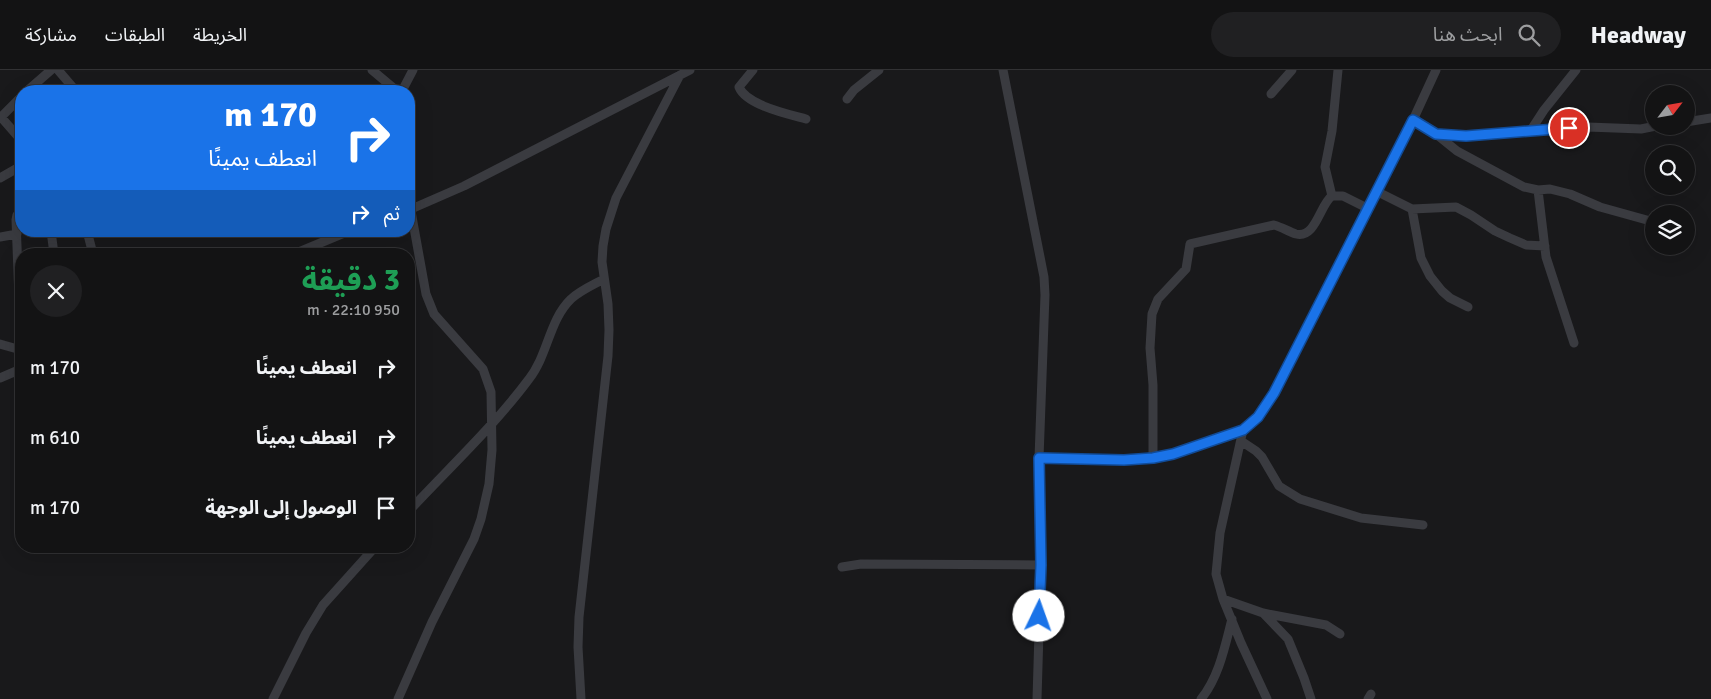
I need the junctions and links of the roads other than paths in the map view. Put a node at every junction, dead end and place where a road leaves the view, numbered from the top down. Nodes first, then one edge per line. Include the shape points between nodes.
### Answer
1 (51, 70) edge
2 (58, 70) edge
3 (372, 70) edge
4 (413, 70) edge
5 (690, 70) edge
6 (753, 70) edge
7 (879, 70) edge
8 (1003, 70) edge
9 (1292, 70) edge
10 (1338, 70) edge
11 (1436, 70) edge
12 (1576, 70) edge
13 (680, 75) junction
14 (35, 85) edge
15 (71, 85) edge
16 (390, 85) edge
17 (405, 85) edge
18 (1271, 94) dead end
19 (846, 99) dead end
20 (15, 103) edge
21 (0, 117) edge
22 (1711, 118) edge
23 (806, 119) dead end
24 (1413, 120) junction
25 (1695, 121) edge
26 (1645, 127) edge
27 (1530, 130) junction
28 (15, 133) edge
29 (1436, 134) junction
30 (15, 169) edge
31 (0, 178) edge
32 (1538, 190) junction
33 (1376, 191) junction
34 (1332, 196) junction
35 (415, 208) edge
36 (1368, 208) junction
37 (1412, 209) junction
38 (1645, 220) edge
39 (15, 234) edge
40 (415, 236) edge
41 (0, 237) edge
42 (335, 237) edge
43 (1545, 246) junction
44 (308, 248) edge
45 (604, 279) junction
46 (1468, 307) dead end
47 (1574, 343) dead end
48 (0, 344) edge
49 (15, 349) edge
50 (15, 372) edge
51 (0, 378) edge
52 (492, 422) junction
53 (1243, 430) junction
54 (1241, 441) junction
55 (1039, 458) junction
56 (1153, 458) junction
57 (415, 505) edge
58 (1423, 524) dead end
59 (370, 553) edge
60 (1041, 565) junction
61 (842, 567) dead end
62 (1223, 599) junction
63 (1263, 613) junction
64 (1232, 619) junction
65 (1340, 634) dead end
66 (272, 699) edge
67 (398, 699) edge
68 (582, 699) edge
69 (1037, 699) edge
70 (1201, 699) edge
71 (1267, 699) edge
72 (1311, 699) edge

1 - 14 street
2 - 15 street
3 - 16 street
4 - 17 street
5 - 13 street
6 - 23 street via 739,87 746,96
7 - 19 street
8 - 55 street via 1045,286
9 - 18 street
10 - 34 street via 1325,167
11 - 24 street
12 - 27 street
13 - 35 street
13 - 45 street via 616,198 603,246
20 - 21 street
21 - 28 street
22 - 25 street
24 - 29 street
24 - 33 street
26 - 27 street via 1588,126
27 - 29 street via 1466,136
29 - 32 street via 1457,151 1524,187
30 - 31 street
32 - 38 street via 1570,194 1600,207
32 - 43 street
33 - 36 street
33 - 37 street
34 - 36 street via 1343,196
34 - 56 street via 1315,224 1302,234 1274,226 1190,244 1186,269 1158,298 1152,314
36 - 53 street via 1274,393 1258,417
37 - 43 street via 1456,208 1526,245
37 - 46 street via 1421,258 1430,276 1450,298
39 - 41 street
40 - 52 street via 426,294 434,314 483,369 491,392
42 - 44 street
43 - 47 street
45 - 52 street via 571,299 560,313 539,366
45 - 68 street via 608,356 579,616
48 - 49 street
50 - 51 street
52 - 57 street
52 - 67 street via 489,484 481,519
53 - 54 street
53 - 56 street
54 - 58 street via 1262,457 1280,486 1300,499 1360,518
54 - 62 street via 1217,558 1216,574
55 - 56 street
55 - 60 street
59 - 66 street via 323,605
60 - 61 street via 861,564
60 - 69 street
62 - 63 street
62 - 64 street
63 - 65 street via 1326,625
63 - 72 street via 1288,639
64 - 70 street via 1223,653
64 - 71 street

